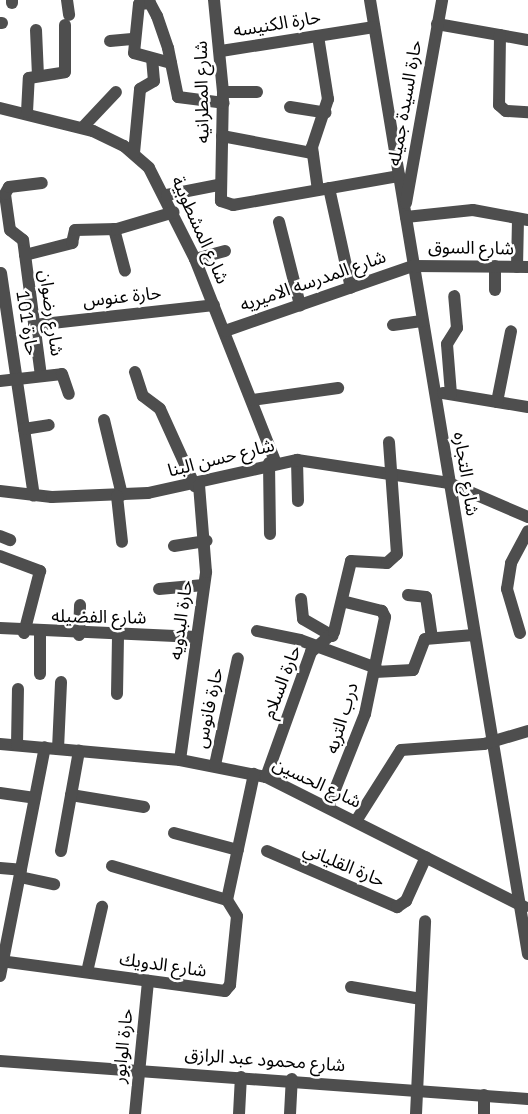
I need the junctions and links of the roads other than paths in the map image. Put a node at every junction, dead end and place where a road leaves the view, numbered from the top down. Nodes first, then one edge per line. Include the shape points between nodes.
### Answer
1 (67, 0) edge
2 (214, 0) edge
3 (370, 0) edge
4 (442, 0) edge
5 (437, 24) junction
6 (374, 27) junction
7 (36, 30) dead end
8 (500, 35) junction
9 (318, 36) junction
10 (132, 39) junction
11 (528, 40) edge
12 (110, 41) dead end
13 (221, 51) junction
14 (152, 60) junction
15 (171, 63) junction
16 (38, 75) junction
17 (116, 92) dead end
18 (257, 92) dead end
19 (224, 98) junction
20 (290, 106) dead end
21 (0, 108) edge
22 (27, 112) junction
23 (528, 112) edge
24 (326, 113) junction
25 (82, 127) junction
26 (222, 136) junction
27 (134, 153) junction
28 (312, 153) junction
29 (399, 176) junction
30 (42, 183) dead end
31 (218, 185) junction
32 (324, 189) junction
33 (167, 195) junction
34 (174, 212) junction
35 (405, 215) junction
36 (4, 218) edge
37 (523, 220) edge
38 (279, 222) dead end
39 (114, 229) junction
40 (225, 251) dead end
41 (25, 255) junction
42 (195, 259) junction
43 (413, 266) junction
44 (495, 266) junction
45 (522, 267) edge
46 (125, 271) dead end
47 (1, 273) edge
48 (351, 288) junction
49 (495, 290) dead end
50 (454, 296) dead end
51 (214, 305) junction
52 (300, 305) junction
53 (422, 321) junction
54 (34, 325) junction
55 (393, 325) dead end
56 (225, 331) junction
57 (511, 331) dead end
58 (135, 372) dead end
59 (41, 376) junction
60 (17, 379) junction
61 (0, 381) edge
62 (338, 388) dead end
63 (434, 391) junction
64 (69, 394) dead end
65 (451, 394) junction
66 (252, 400) junction
67 (497, 402) junction
68 (528, 407) edge
69 (104, 420) dead end
70 (49, 425) dead end
71 (24, 429) junction
72 (389, 442) dead end
73 (297, 460) junction
74 (272, 462) junction
75 (391, 474) junction
76 (449, 483) junction
77 (197, 485) junction
78 (0, 491) edge
79 (34, 496) junction
80 (120, 496) junction
81 (298, 501) dead end
82 (528, 518) edge
83 (528, 531) edge
84 (270, 534) dead end
85 (207, 541) junction
86 (122, 542) dead end
87 (174, 546) dead end
88 (0, 556) edge
89 (204, 585) junction
90 (159, 589) dead end
91 (408, 595) dead end
92 (301, 599) dead end
93 (342, 600) junction
94 (80, 605) dead end
95 (0, 628) edge
96 (257, 631) dead end
97 (24, 633) junction
98 (520, 633) dead end
99 (40, 634) junction
100 (79, 635) junction
101 (118, 635) junction
102 (474, 635) junction
103 (332, 636) junction
104 (197, 637) junction
105 (432, 638) junction
106 (316, 645) junction
107 (238, 658) dead end
108 (376, 670) junction
109 (40, 674) dead end
110 (61, 682) dead end
111 (18, 689) dead end
112 (117, 694) dead end
113 (528, 731) edge
114 (492, 743) junction
115 (0, 744) edge
116 (17, 745) junction
117 (51, 748) junction
118 (78, 750) junction
119 (180, 760) junction
120 (215, 765) junction
121 (260, 775) junction
122 (0, 793) edge
123 (71, 795) junction
124 (35, 798) junction
125 (144, 807) dead end
126 (328, 807) junction
127 (356, 821) junction
128 (174, 833) dead end
129 (238, 850) junction
130 (61, 851) dead end
131 (267, 851) dead end
132 (426, 857) junction
133 (112, 866) dead end
134 (0, 868) edge
135 (21, 873) junction
136 (54, 884) dead end
137 (227, 900) junction
138 (102, 907) dead end
139 (524, 907) edge
140 (425, 921) dead end
141 (528, 954) edge
142 (2, 961) edge
143 (87, 972) junction
144 (0, 975) edge
145 (148, 981) junction
146 (351, 987) dead end
147 (421, 999) junction
148 (0, 1061) edge
149 (139, 1070) junction
150 (241, 1077) junction
151 (292, 1079) junction
152 (416, 1088) junction
153 (484, 1095) junction
154 (528, 1100) edge
155 (135, 1114) edge
156 (239, 1114) edge
157 (290, 1114) edge
158 (416, 1114) edge
159 (484, 1114) edge

1 - 16 street via 64,74
2 - 13 street, شارع المطرانيه
3 - 6 street, شارع التجاره
4 - 5 street, حارة السيدة جميله
5 - 8 street
5 - 35 street, حارة السيدة جميله
6 - 9 street, حارة الكنيسه
6 - 29 street, شارع التجاره
7 - 16 street
8 - 11 street
8 - 23 street via 499,105
9 - 13 street, حارة الكنيسه
9 - 24 street via 328,92
10 - 12 street
10 - 14 street via 136,55
10 - 15 street via 136,6 150,3
13 - 19 street, شارع المطرانيه
14 - 15 street
14 - 27 street via 154,81 140,89
15 - 19 street via 178,97
16 - 22 street via 27,80
17 - 25 street
18 - 19 street
19 - 26 street, شارع المطرانيه
20 - 24 street
21 - 22 street, شارع المشطوبية
22 - 25 street, شارع المشطوبية
24 - 28 street
25 - 27 street, شارع المشطوبية
26 - 28 street
26 - 31 street, شارع المطرانيه
27 - 33 street, شارع المشطوبية
28 - 32 street
29 - 32 street
29 - 35 street, شارع التجاره
30 - 36 street via 7,189
31 - 32 street via 221,201 233,205
31 - 33 street
32 - 48 street
33 - 34 street, شارع المشطوبية
34 - 39 street
34 - 42 street, شارع المشطوبية
35 - 37 street via 473,210
35 - 43 street, شارع التجاره
36 - 41 street via 12,232 23,240
37 - 45 street
38 - 52 street
39 - 41 street via 75,230 72,243
39 - 46 street
40 - 42 street
41 - 54 street, شارع رضوان
42 - 51 street, شارع المشطوبية
43 - 44 street, شارع السوق
43 - 48 street, شارع المدرسه الاميريه
43 - 53 street, شارع التجاره
44 - 45 street, شارع السوق
44 - 49 street
47 - 60 street, حارة 101
48 - 52 street, شارع المدرسه الاميريه
50 - 65 street via 456,328 447,344
51 - 54 street, حارة عنوس
51 - 56 street, شارع المشطوبية
52 - 56 street, شارع المدرسه الاميريه
53 - 55 street
53 - 63 street, شارع التجاره
54 - 59 street, شارع رضوان
56 - 66 street, شارع المشطوبية
57 - 67 street
58 - 77 street, حارة البدويه via 143,396 160,409
59 - 60 street
59 - 64 street via 63,375
60 - 61 street
60 - 71 street, حارة 101
62 - 66 street
63 - 65 street
63 - 76 street, شارع التجاره
65 - 67 street
66 - 74 street, شارع المشطوبية
67 - 68 street
69 - 80 street
70 - 71 street
71 - 79 street, حارة 101
72 - 75 street
73 - 74 street, شارع حسن البنا
73 - 75 street, شارع حسن البنا
73 - 81 street
74 - 77 street, شارع حسن البنا
74 - 84 street
75 - 76 street, شارع حسن البنا
75 - 93 street via 397,554 387,563 352,560
76 - 82 street, شارع حسن البنا
76 - 102 street, شارع التجاره
77 - 80 street, شارع حسن البنا
77 - 85 street, حارة البدويه
78 - 79 street, شارع حسن البنا
79 - 80 street, شارع حسن البنا
80 - 86 street
83 - 98 street via 511,563 507,590
85 - 87 street
85 - 89 street, حارة البدويه
88 - 97 street via 40,572
89 - 90 street
89 - 104 street, حارة البدويه
91 - 105 street via 426,597
92 - 103 street via 303,619
93 - 103 street
93 - 108 street, درب التربه via 382,610 385,617
94 - 100 street
95 - 97 street, شارع الفضيله
96 - 106 street
97 - 99 street, شارع الفضيله
99 - 100 street, شارع الفضيله
99 - 109 street
100 - 101 street, شارع الفضيله
101 - 104 street, شارع الفضيله
101 - 112 street
102 - 105 street
102 - 114 street, شارع التجاره
103 - 106 street, حارة السلام
104 - 119 street, حارة البدويه
105 - 108 street, درب التربه via 421,644 413,670
106 - 108 street
106 - 121 street, حارة السلام
107 - 120 street, حارة فانوس
108 - 126 street, درب التربه via 358,738
110 - 117 street
111 - 116 street
113 - 114 street
114 - 127 street via 401,750
114 - 139 street, شارع التجاره
115 - 116 street, شارع الحسين
116 - 117 street, شارع الحسين
117 - 118 street, شارع الحسين
117 - 124 street
118 - 119 street, شارع الحسين
118 - 123 street
119 - 120 street, شارع الحسين
120 - 121 street, شارع الحسين
121 - 126 street, شارع الحسين
121 - 129 street, حارة السلام
122 - 124 street
123 - 125 street
123 - 130 street
124 - 135 street
126 - 127 street, شارع الحسين
127 - 132 street, شارع الحسين
128 - 129 street
129 - 137 street, حارة السلام
131 - 132 street, حارة القلياني via 393,906 406,901
132 - 139 street, شارع الحسين
133 - 137 street
134 - 135 street
135 - 136 street
135 - 142 street
137 - 145 street, شارع الدويك via 237,916 228,988
138 - 143 street
139 - 141 street, شارع التجاره
140 - 147 street
142 - 143 street, شارع الدويك
142 - 144 street
143 - 145 street, شارع الدويك
145 - 149 street, حارة الوابور
146 - 147 street
147 - 152 street
148 - 149 street, شارع محمود عبد الرازق
149 - 150 street, شارع محمود عبد الرازق
149 - 155 street, حارة الوابور
150 - 151 street, شارع محمود عبد الرازق
150 - 156 street
151 - 152 street, شارع محمود عبد الرازق
151 - 157 street
152 - 153 street, شارع محمود عبد الرازق
152 - 158 street
153 - 154 street, شارع محمود عبد الرازق
153 - 159 street

